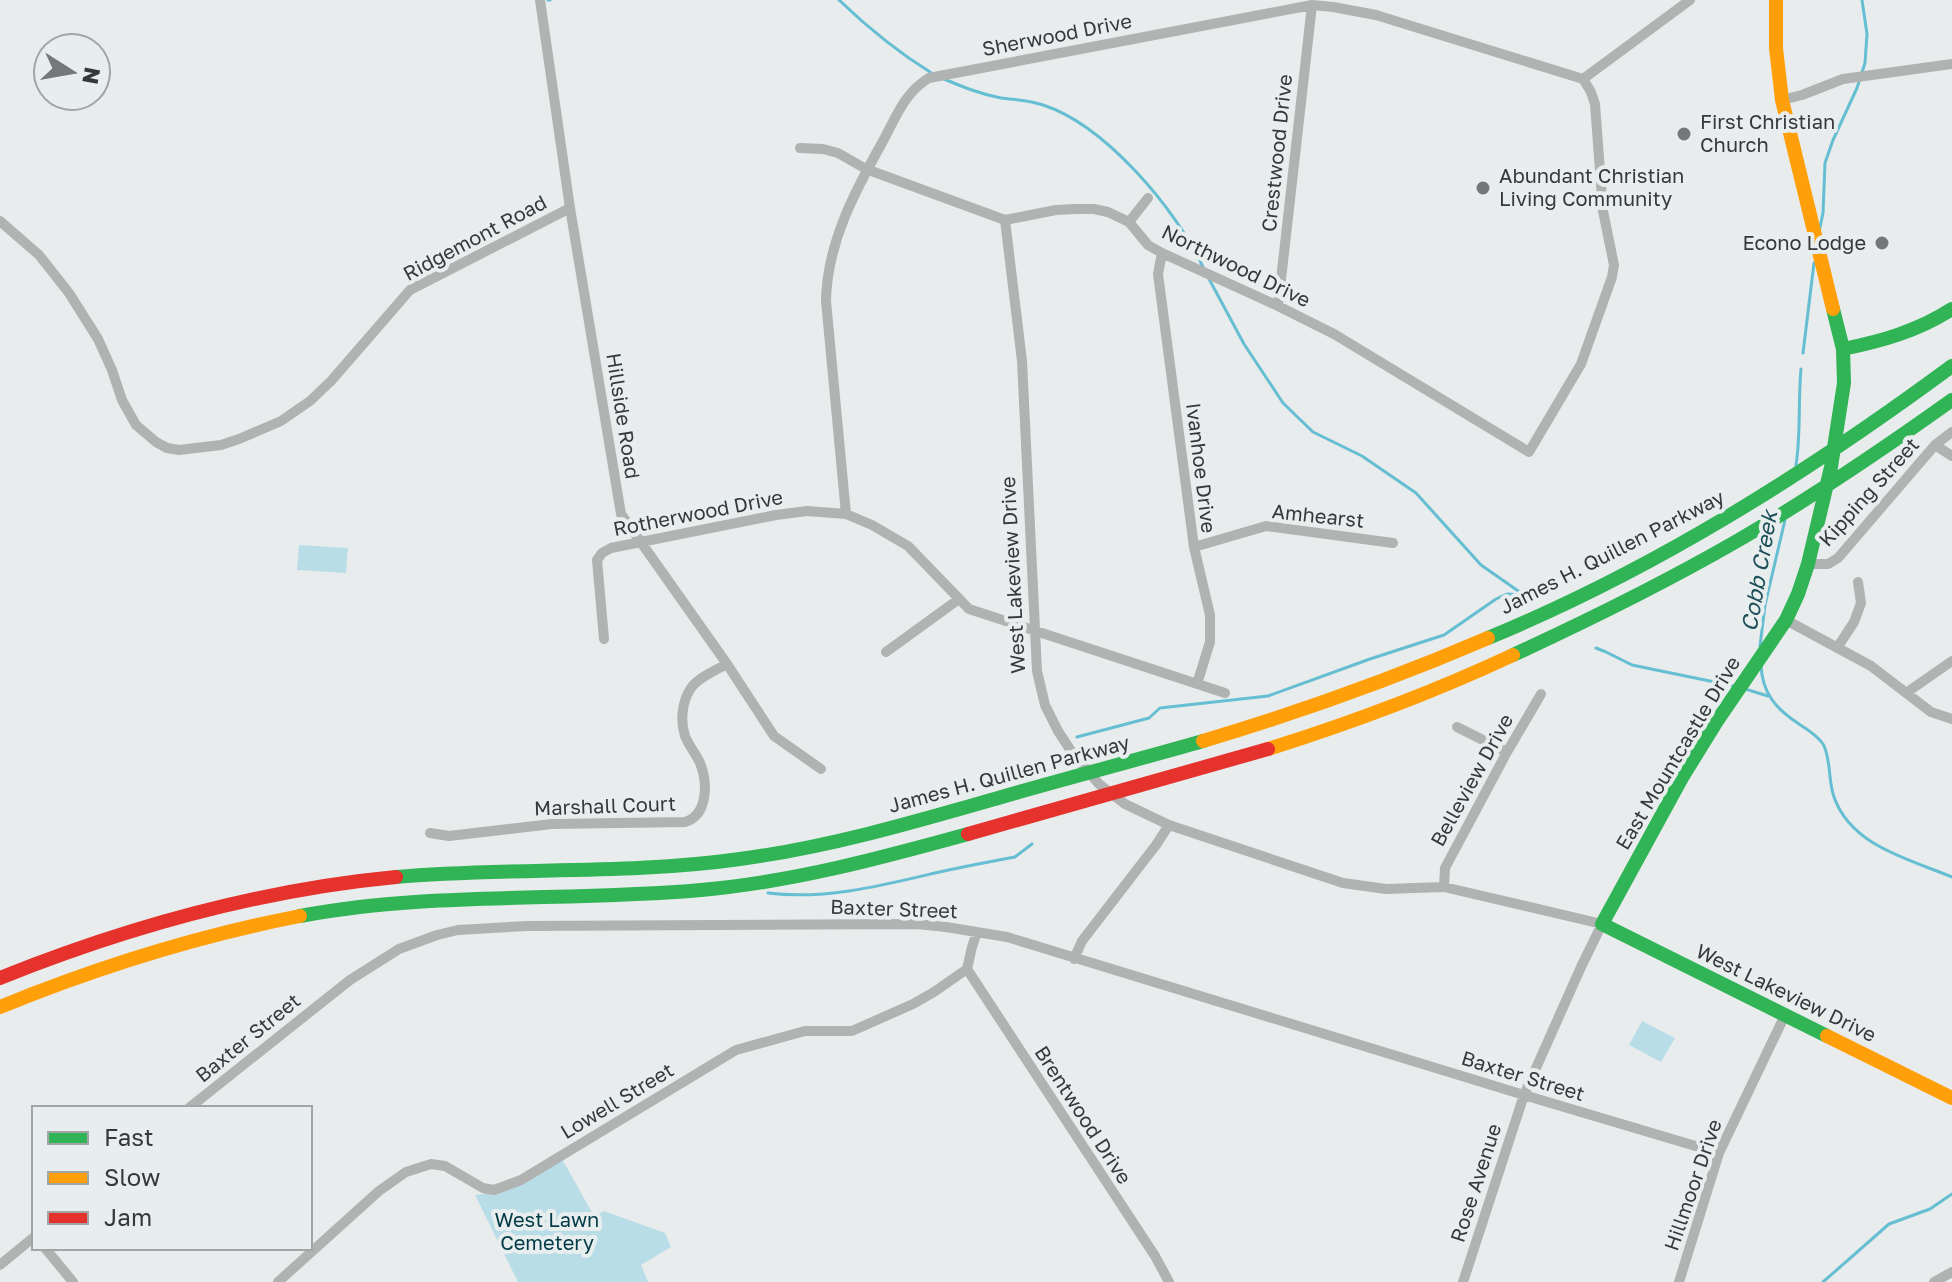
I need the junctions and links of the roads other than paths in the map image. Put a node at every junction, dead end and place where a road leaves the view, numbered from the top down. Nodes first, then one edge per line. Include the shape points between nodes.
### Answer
1 (540, 0) edge
2 (1690, 0) edge
3 (1776, 0) edge
4 (1312, 5) junction
5 (1952, 64) edge
6 (1583, 79) junction
7 (1782, 100) junction
8 (800, 148) dead end
9 (866, 169) junction
10 (1148, 198) dead end
11 (570, 208) junction
12 (1005, 220) junction
13 (0, 221) edge
14 (1129, 222) junction
15 (1162, 253) junction
16 (1278, 306) junction
17 (1952, 309) edge
18 (1843, 349) junction
19 (1952, 366) edge
20 (1952, 400) edge
21 (1952, 432) edge
22 (1935, 445) junction
23 (1952, 456) edge
24 (846, 514) junction
25 (642, 543) junction
26 (1393, 543) dead end
27 (1194, 547) junction
28 (1808, 564) junction
29 (1858, 582) dead end
30 (959, 599) junction
31 (1786, 620) junction
32 (1033, 629) junction
33 (604, 639) dead end
34 (1837, 648) junction
35 (886, 652) dead end
36 (1952, 661) edge
37 (727, 664) junction
38 (1197, 684) junction
39 (1225, 693) dead end
40 (1906, 693) junction
41 (1541, 694) dead end
42 (1952, 719) edge
43 (1457, 727) dead end
44 (1507, 752) junction
45 (821, 769) dead end
46 (1169, 825) junction
47 (430, 833) dead end
48 (1444, 887) junction
49 (1602, 924) junction
50 (977, 932) junction
51 (1074, 959) junction
52 (967, 969) junction
53 (0, 978) edge
54 (0, 1007) edge
55 (1785, 1015) junction
56 (1524, 1095) junction
57 (1952, 1098) edge
58 (192, 1106) edge
59 (1719, 1153) junction
60 (32, 1239) edge
61 (47, 1250) edge
62 (0, 1265) edge
63 (1952, 1272) edge
64 (73, 1282) edge
65 (278, 1282) edge
66 (1169, 1282) edge
67 (1463, 1282) edge
68 (1679, 1282) edge
69 (1934, 1282) edge

1 - 11 street, Hillside Road
2 - 6 street
3 - 7 main road, East Mountcastle Drive
4 - 6 street, Sherwood Drive via 1376,15
4 - 9 street, Sherwood Drive via 929,78 906,98
4 - 16 street, Crestwood Drive
5 - 7 street via 1843,79
6 - 16 street, Northwood Drive via 1595,104 1603,211 1614,265 1581,364 1529,452
7 - 18 main road, East Mountcastle Drive
8 - 9 street via 838,153
9 - 12 street
9 - 24 street, Sherwood Drive via 841,225 826,278
10 - 14 street
11 - 13 street, Ridgemont Road via 410,290 331,381 281,421 193,450 167,448 136,425 98,339 69,293 39,255
11 - 25 street, Hillside Road via 621,514
12 - 14 street, Northwood Drive via 1094,209
12 - 32 street, West Lakeview Drive via 1022,361
14 - 15 street, Northwood Drive
15 - 16 street, Northwood Drive
15 - 27 street, Ivanhoe Drive via 1158,274
17 - 18 main road via 1904,335
18 - 28 main road, East Mountcastle Drive via 1841,412
19 - 53 main road, James H. Quillen Parkway via 1796,474 1644,563 1416,668 1254,726 823,844 686,865 477,871 339,883 130,930
20 - 54 main road via 1789,509 1621,605 1486,668 1281,745 794,877 645,895 408,902 284,919 141,954
21 - 22 street, Kipping Street
22 - 23 street
22 - 28 street, Kipping Street via 1838,558
24 - 25 street, Rotherwood Drive via 776,515
24 - 30 street, Rotherwood Drive via 908,546
25 - 33 street, Rotherwood Drive via 611,548 597,560
25 - 37 street, Hillside Road
26 - 27 street, Amhearst via 1266,526
27 - 38 street, Ivanhoe Drive via 1211,628
28 - 31 main road, East Mountcastle Drive
29 - 34 street via 1861,603
30 - 32 street, Rotherwood Drive via 969,609
30 - 35 street
31 - 34 street
31 - 49 main road, East Mountcastle Drive via 1690,765
32 - 38 street, Rotherwood Drive
32 - 46 street, West Lakeview Drive via 1045,705 1073,754 1125,804
34 - 40 street
36 - 40 street
37 - 45 street, Hillside Road via 774,736
37 - 47 street, Marshall Court via 693,685 683,710 685,735 704,775 702,804 693,820
38 - 39 street, Rotherwood Drive
40 - 42 street via 1931,712
41 - 44 street, Belleview Drive
43 - 44 street
44 - 48 street, Belleview Drive via 1445,868
46 - 48 street, West Lakeview Drive via 1343,883 1386,889
46 - 51 street
48 - 49 street, West Lakeview Drive
49 - 55 main road, West Lakeview Drive
49 - 56 street, East Mountcastle Drive
50 - 51 street, Baxter Street
50 - 52 street
50 - 58 street, Baxter Street via 917,924 458,930 381,959
51 - 56 street, Baxter Street
52 - 65 street, Lowell Street via 913,1004 852,1031 805,1031 736,1050 507,1186 483,1188 445,1166 431,1164 406,1172
52 - 66 street, Brentwood Drive
55 - 57 main road, West Lakeview Drive
55 - 59 street, Hillmoor Drive
56 - 59 street, Baxter Street
56 - 67 street, Rose Avenue
59 - 68 street, Hillmoor Drive
60 - 62 street
61 - 64 street
63 - 69 street

